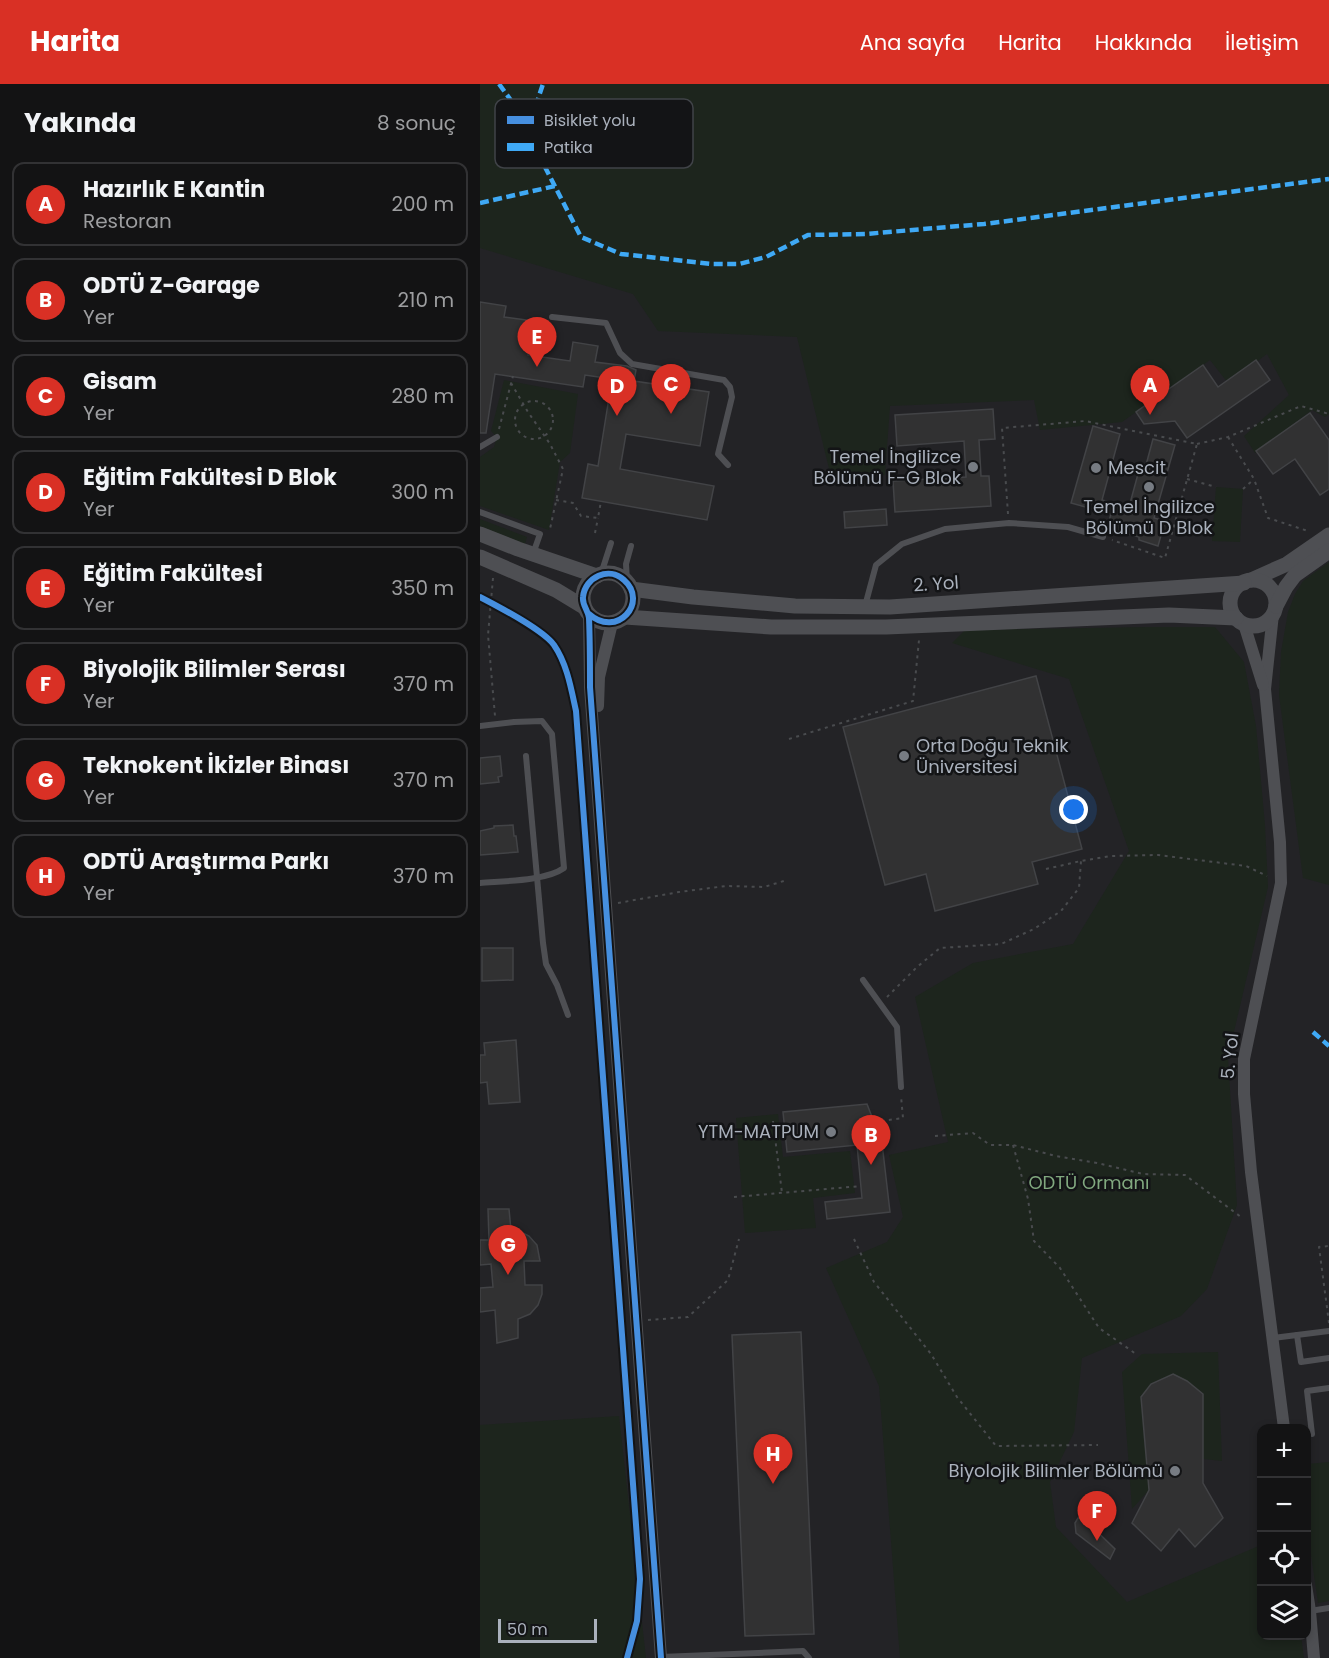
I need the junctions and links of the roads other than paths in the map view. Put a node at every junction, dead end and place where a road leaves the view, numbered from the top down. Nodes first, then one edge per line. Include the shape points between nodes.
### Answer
1 (552, 317) dead end
2 (497, 437) road end
3 (480, 447) edge
4 (728, 465) dead end
5 (480, 512) edge
6 (480, 534) edge
7 (1103, 537) road end
8 (1328, 541) edge
9 (611, 543) dead end
10 (631, 546) dead end
11 (533, 554) junction
12 (487, 560) edge
13 (599, 575) junction
14 (1247, 581) junction
15 (629, 585) junction
16 (865, 607) junction
17 (1275, 610) junction
18 (586, 611) junction
19 (618, 620) junction
20 (1240, 621) junction
21 (1264, 689) junction
22 (480, 726) edge
23 (526, 756) dead end
24 (596, 761) junction
25 (537, 878) junction
26 (480, 883) edge
27 (863, 980) dead end
28 (568, 1015) dead end
29 (901, 1088) road end
30 (1329, 1331) edge
31 (1297, 1335) junction
32 (1272, 1338) junction
33 (1329, 1358) edge
34 (1329, 1388) edge
35 (1283, 1424) edge
36 (1312, 1434) dead end
37 (1329, 1608) edge
38 (1311, 1611) edge
39 (1311, 1623) edge
40 (661, 1657) edge
41 (809, 1658) edge
42 (1314, 1658) edge

1 - 4 lane via 606,323 620,353 632,364 724,381 732,397 718,453
2 - 3 lane
5 - 11 lane via 540,534
6 - 11 street, 2. Yol
7 - 16 lane via 1068,526 1009,523 945,529 902,544 876,565
8 - 14 street, 2. Yol
8 - 17 street via 1286,587
9 - 13 lane
10 - 15 lane via 626,564
11 - 13 street, 2. Yol
12 - 18 street via 556,590
13 - 15 street, 2. Yol via 613,574
13 - 18 street via 586,586
14 - 16 street, 2. Yol
14 - 17 street via 1270,587 1276,599
14 - 20 street via 1238,586 1231,598 1232,612
15 - 16 street, 2. Yol via 693,597 795,606
15 - 19 street via 633,596 630,611
17 - 20 street via 1269,620 1257,626
17 - 21 street, 5. Yol
18 - 19 street via 602,623
18 - 24 street
19 - 20 street via 771,627 921,626 1168,615
19 - 24 street via 599,677
20 - 21 street, 5. Yol
21 - 32 street, 5. Yol via 1281,883 1244,1059 1244,1094
22 - 25 lane via 543,721 552,734 564,868
23 - 25 lane
24 - 40 street
25 - 26 lane
25 - 28 lane via 546,964
27 - 29 lane via 897,1027
30 - 31 lane
31 - 32 lane
31 - 33 lane via 1301,1362
32 - 35 street, 5. Yol
34 - 36 lane via 1307,1391
37 - 38 lane
39 - 42 street
40 - 41 lane via 803,1651

